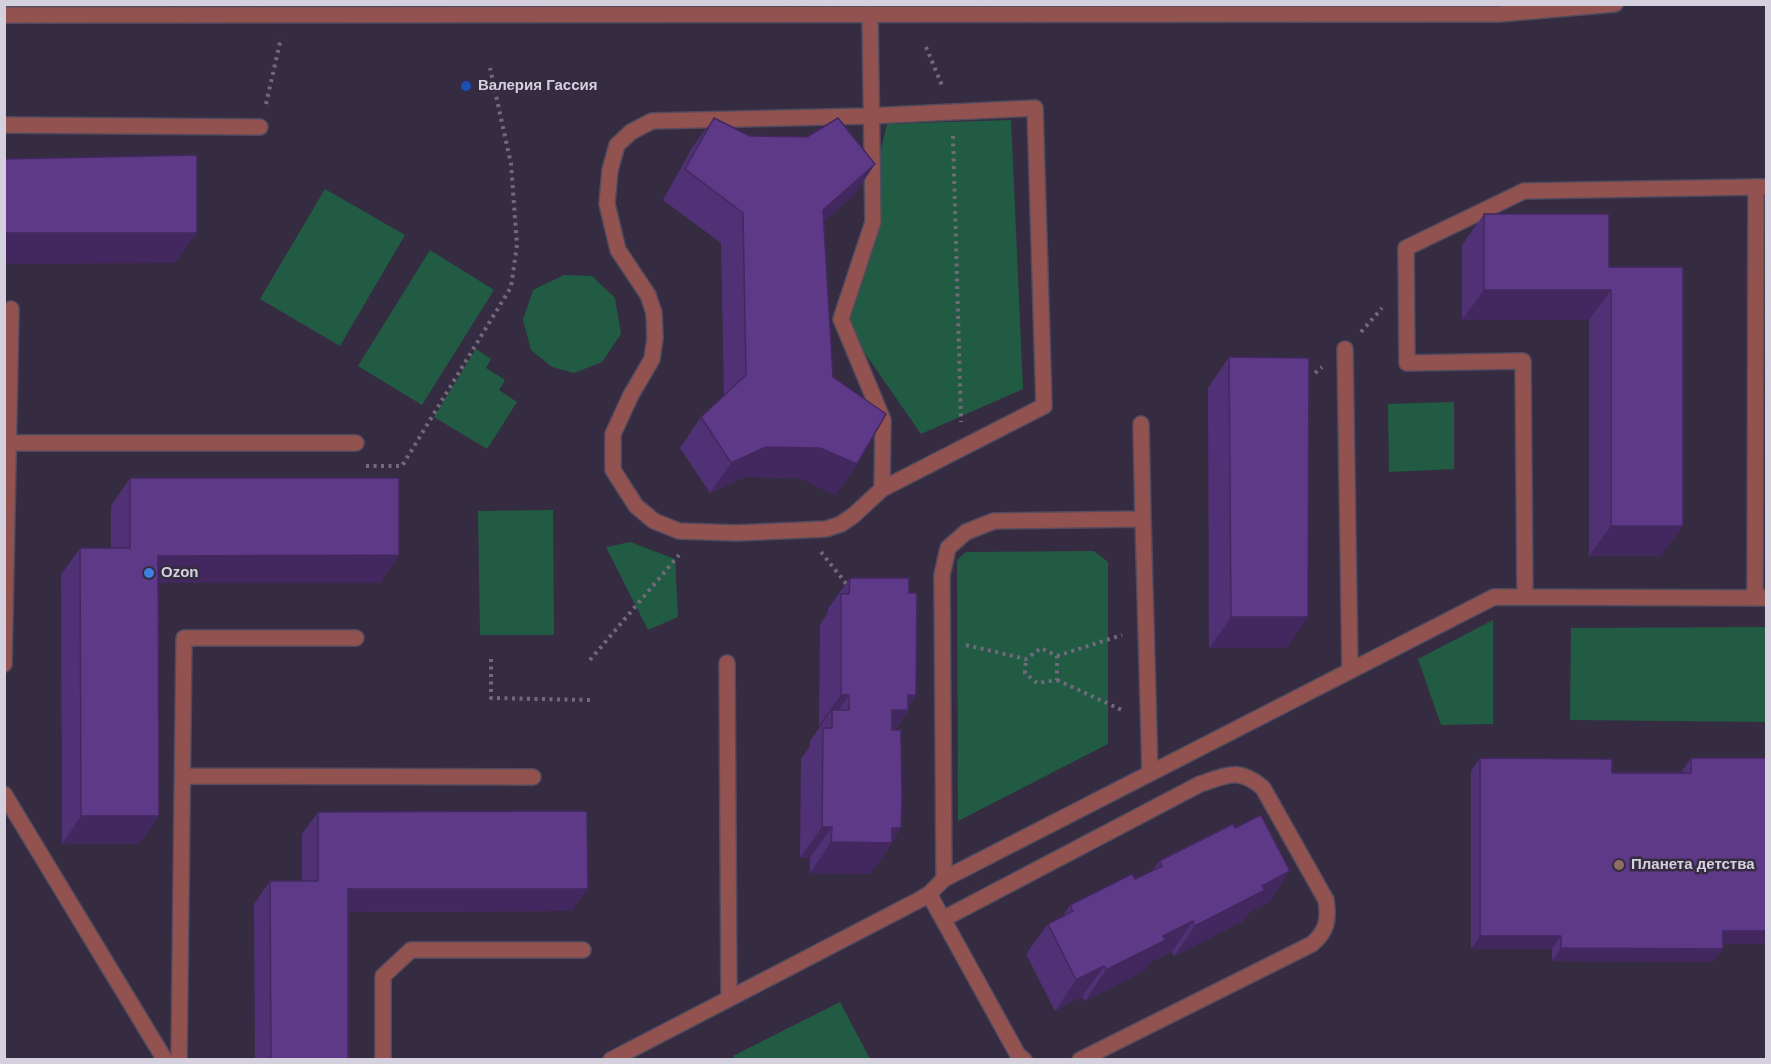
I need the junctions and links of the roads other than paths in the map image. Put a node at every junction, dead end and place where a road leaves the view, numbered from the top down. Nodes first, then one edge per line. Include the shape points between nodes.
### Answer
1 (1615, 4) edge
2 (494, 9) edge
3 (1165, 10) edge
4 (870, 14) junction
5 (4, 15) edge
6 (869, 116) junction
7 (4, 125) edge
8 (260, 127) road end
9 (1761, 187) edge
10 (11, 309) dead end
11 (1345, 349) road end
12 (1141, 424) dead end
13 (10, 443) junction
14 (356, 443) road end
15 (882, 489) junction
16 (1143, 519) junction
17 (1525, 597) junction
18 (1761, 598) edge
19 (356, 638) dead end
20 (727, 663) dead end
21 (4, 664) edge
22 (1350, 671) junction
23 (1150, 773) junction
24 (183, 776) junction
25 (533, 777) dead end
26 (4, 794) edge
27 (944, 879) junction
28 (929, 894) junction
29 (943, 919) junction
30 (583, 950) dead end
31 (729, 996) junction
32 (165, 1059) edge
33 (179, 1059) edge
34 (383, 1059) edge
35 (611, 1059) edge
36 (1024, 1059) edge
37 (1080, 1059) edge

1 - 3 street via 1499,14
2 - 4 street
2 - 5 street
3 - 4 street
4 - 6 street
6 - 15 street via 873,222 841,319 883,420
6 - 15 street via 1035,108 1044,406
6 - 15 street via 652,121 616,145 607,204 618,250 648,295 654,313 655,338 652,359 613,434 613,470 636,506 654,521 679,531 826,529 841,524
7 - 8 street
9 - 17 street via 1524,191 1406,248 1407,363 1523,361
9 - 18 street
10 - 13 street
11 - 22 street
12 - 16 street
13 - 14 street
13 - 21 street
16 - 23 street
16 - 27 street via 994,521 966,532 948,548 942,575
17 - 18 street
17 - 22 street via 1494,597
19 - 24 street via 184,638
20 - 31 street
22 - 23 street
23 - 27 street
24 - 25 street
24 - 33 street
26 - 32 street
27 - 28 street
28 - 29 street
28 - 31 street
29 - 36 street via 1018,1055
29 - 37 street via 1200,784 1232,773 1250,777 1263,788 1326,900 1329,918 1323,935 1312,944
30 - 34 street via 411,950 383,976
31 - 35 street

